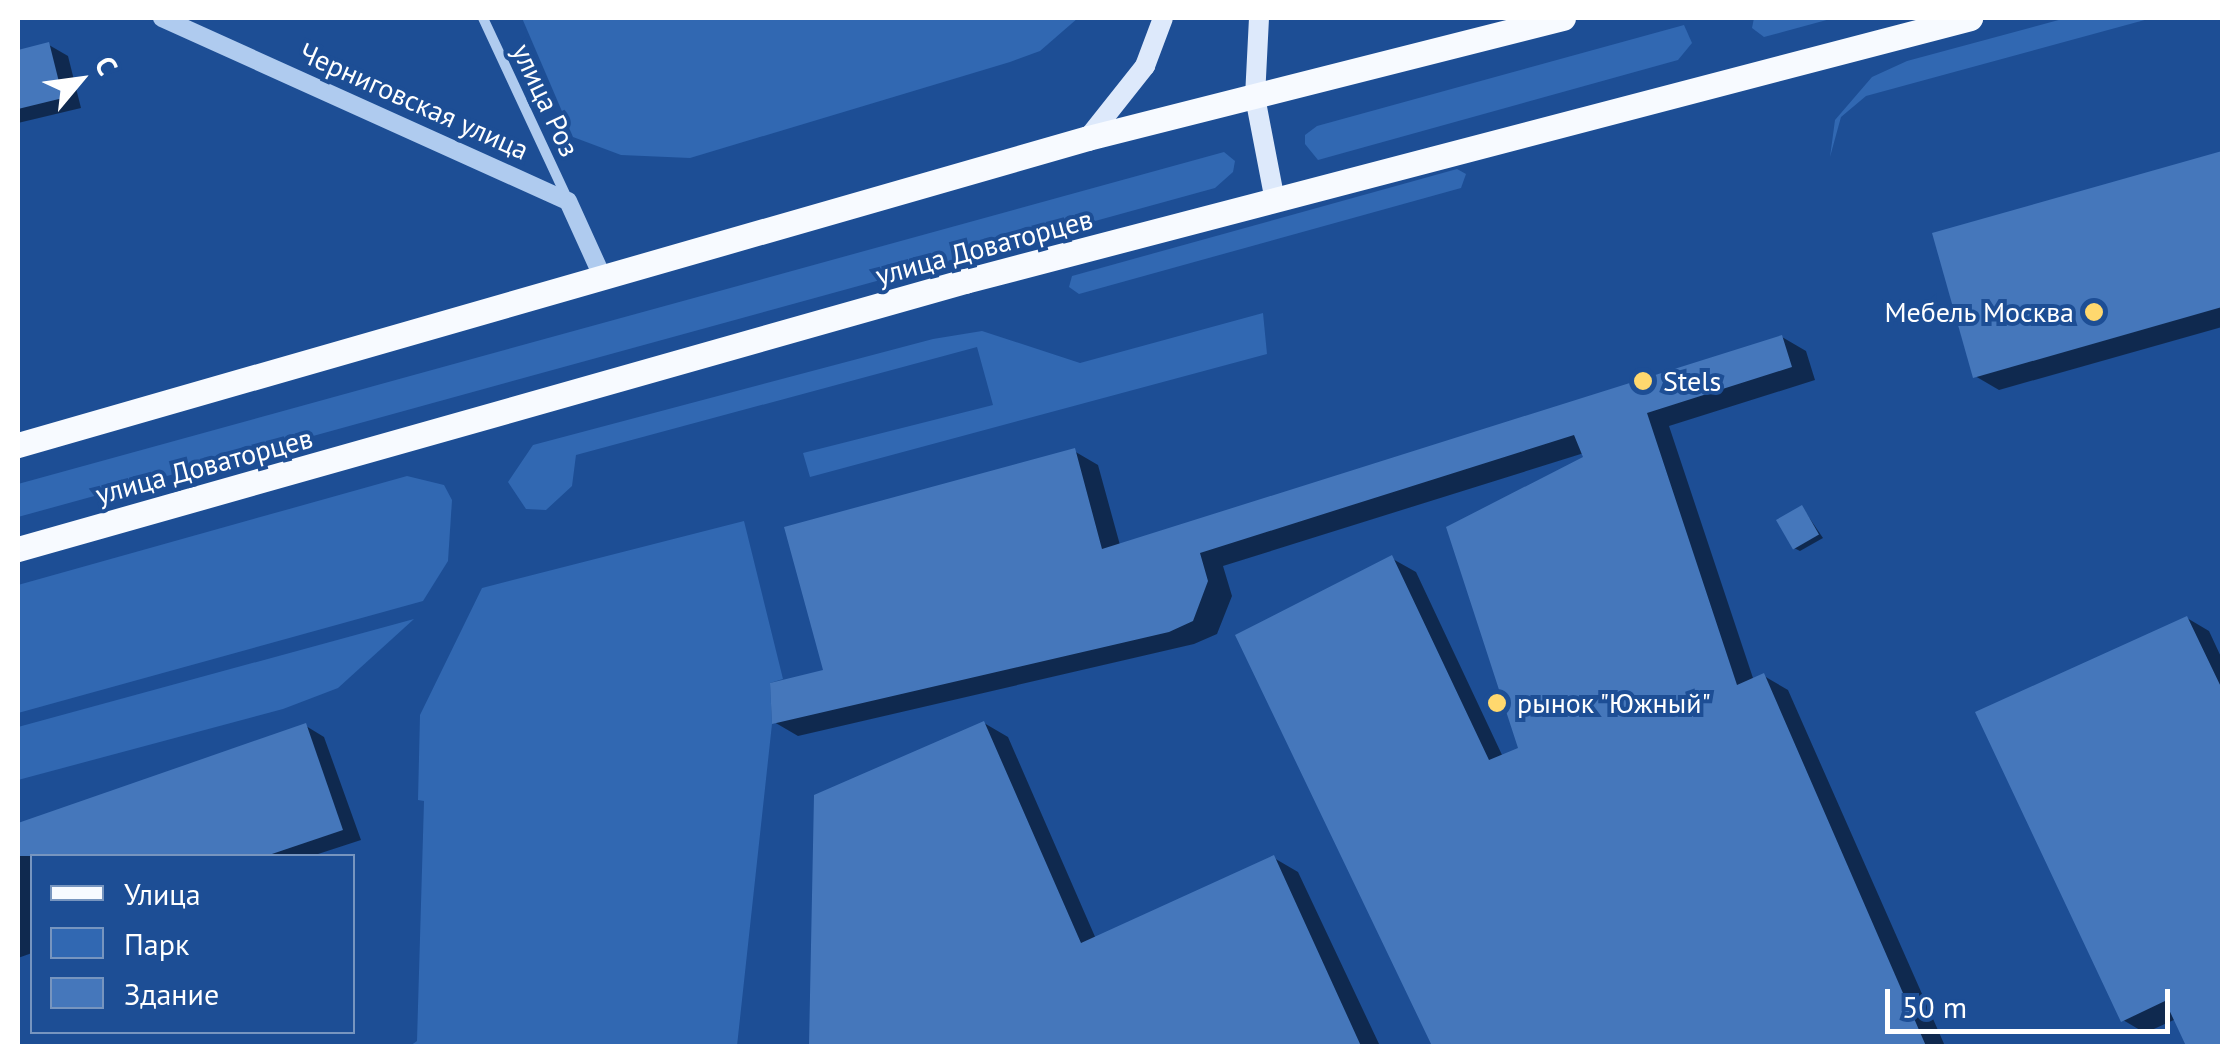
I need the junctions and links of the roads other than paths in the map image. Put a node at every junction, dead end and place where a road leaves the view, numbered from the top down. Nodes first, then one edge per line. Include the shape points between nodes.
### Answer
1 (162, 18) edge
2 (483, 18) edge
3 (1163, 18) edge
4 (1259, 18) edge
5 (1562, 18) edge
6 (1970, 18) edge
7 (1256, 97) junction
8 (1088, 138) junction
9 (1275, 200) junction
10 (568, 201) junction
11 (602, 276) junction
12 (18, 445) edge
13 (18, 549) edge

1 - 10 street, Черниговская улица
2 - 10 street, улица Роз
3 - 8 main road via 1145,66
4 - 7 main road
5 - 7 main road
6 - 9 main road, улица Доваторцев
7 - 8 main road
7 - 9 main road
8 - 11 main road
9 - 13 main road, улица Доваторцев
10 - 11 street
11 - 12 main road

